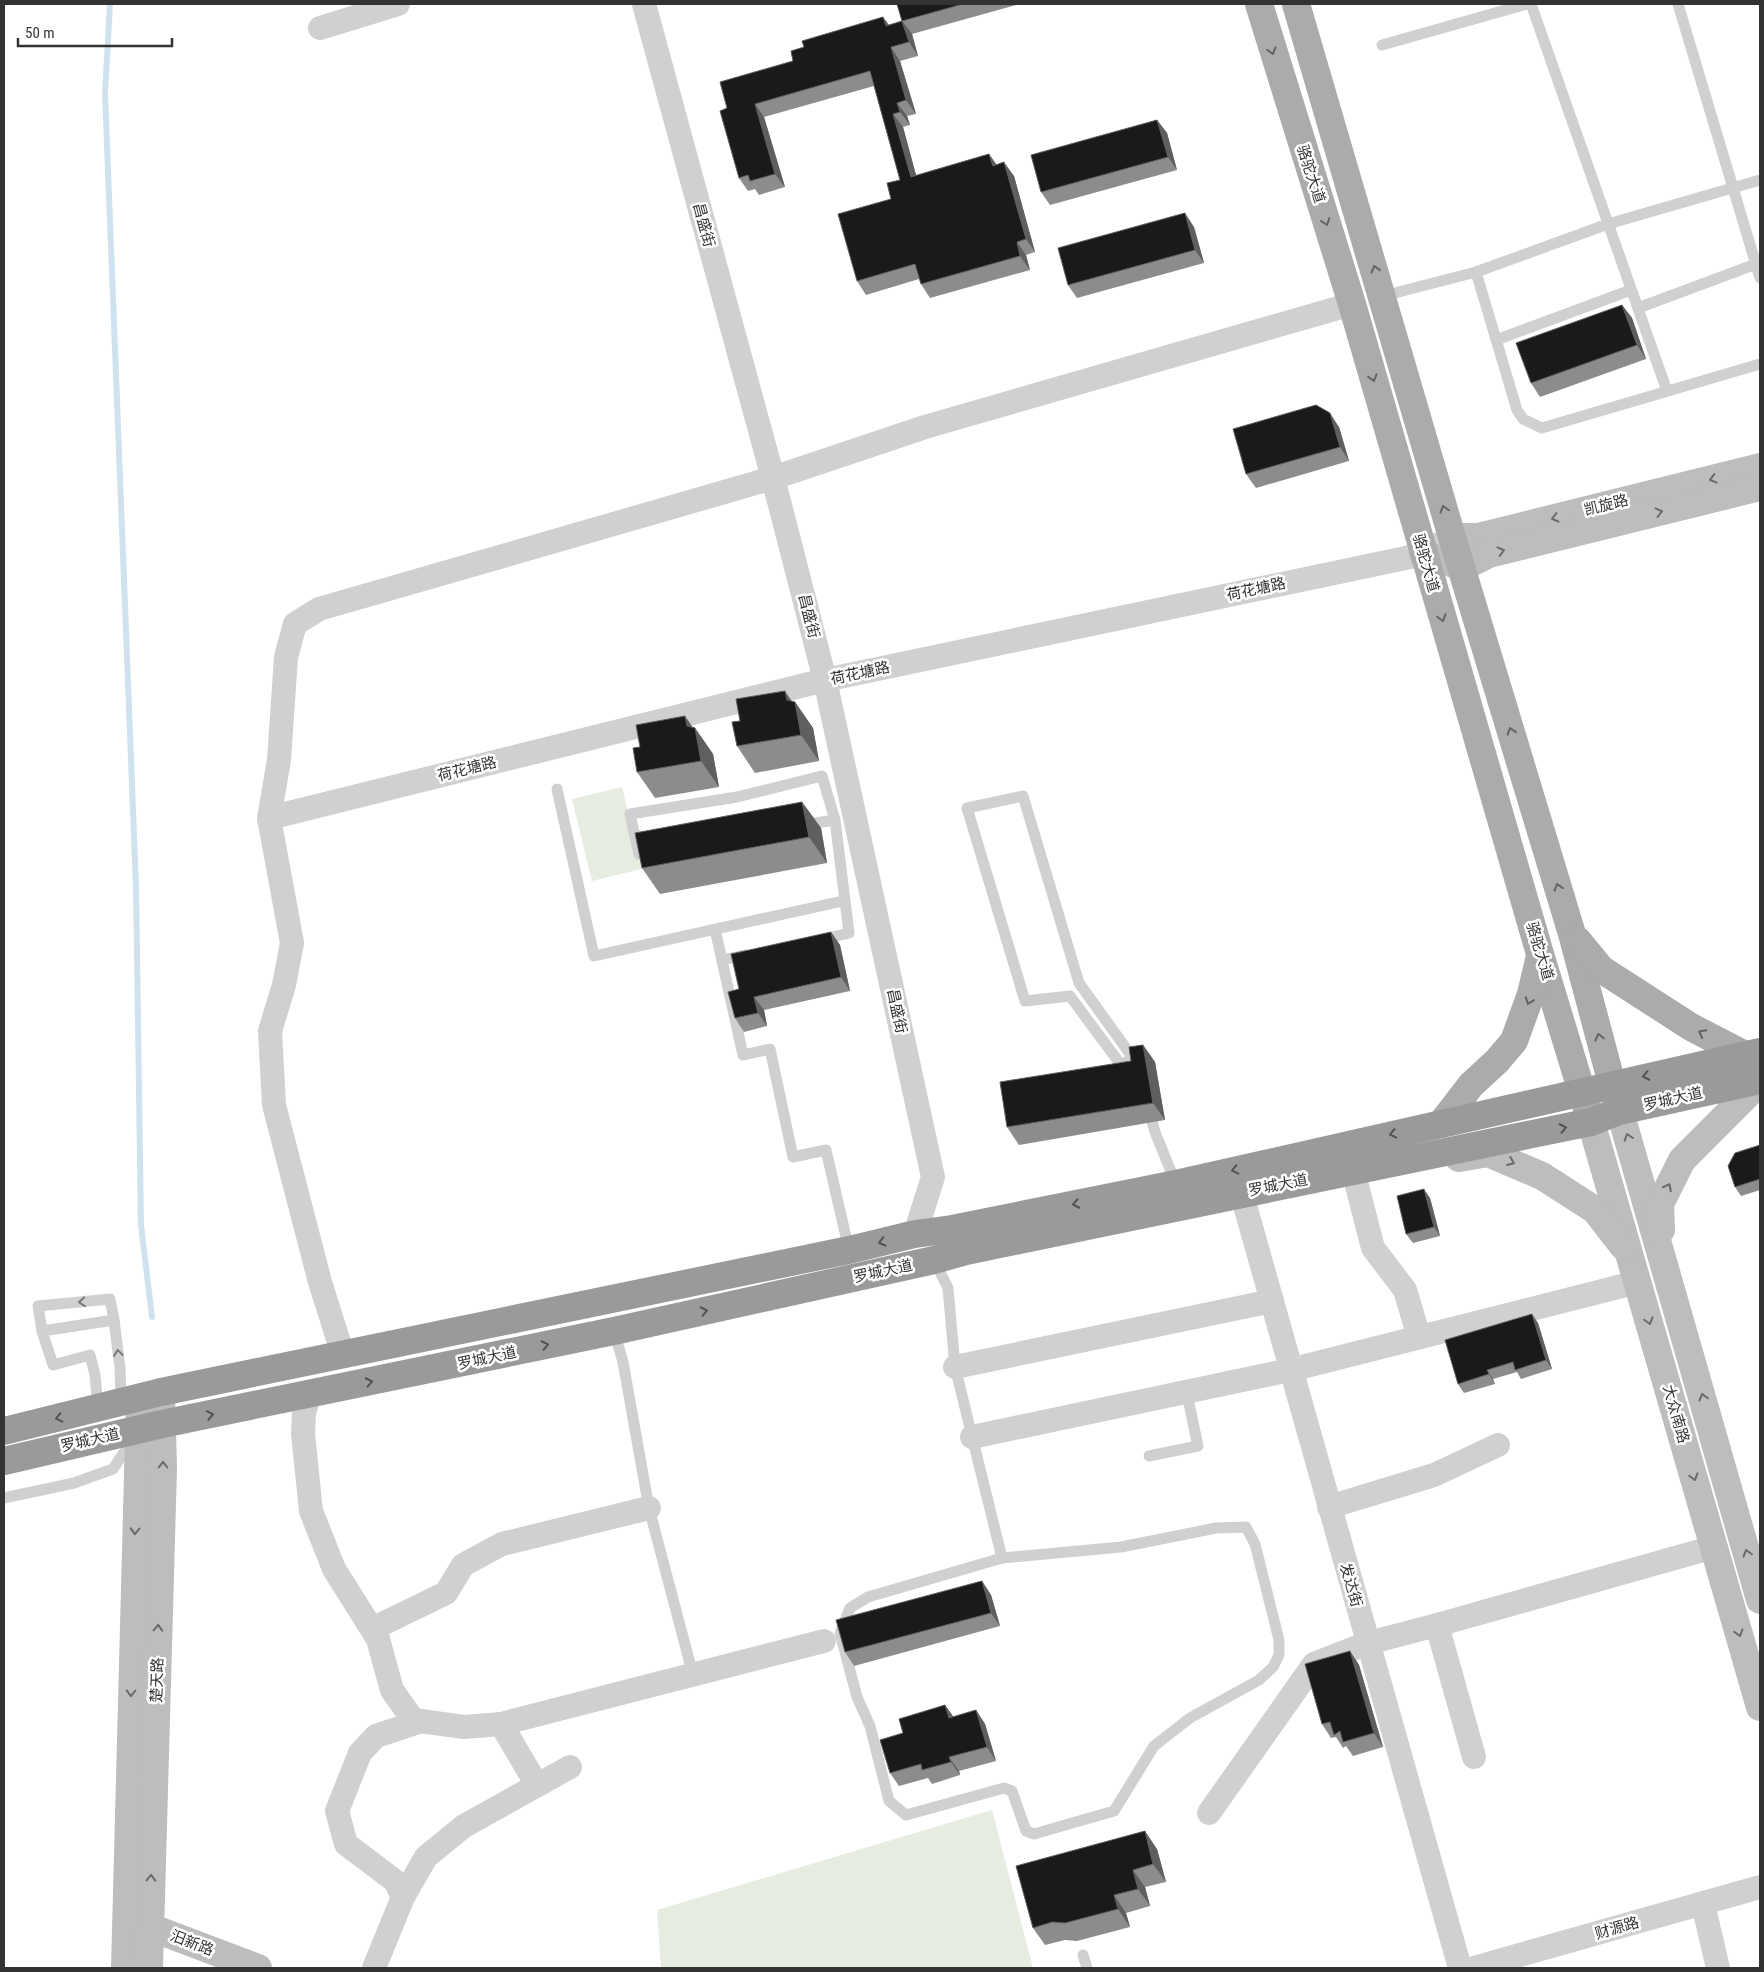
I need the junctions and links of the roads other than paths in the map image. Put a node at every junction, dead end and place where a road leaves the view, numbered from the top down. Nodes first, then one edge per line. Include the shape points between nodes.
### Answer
1 (398, 4) edge
2 (644, 4) edge
3 (1259, 4) edge
4 (1296, 4) edge
5 (1527, 4) edge
6 (1531, 4) edge
7 (1678, 4) edge
8 (320, 28) dead end
9 (1382, 45) dead end
10 (1760, 180) edge
11 (1734, 189) junction
12 (1608, 224) junction
13 (1476, 272) junction
14 (1759, 272) edge
15 (1631, 290) junction
16 (1383, 296) junction
17 (1352, 304) junction
18 (1638, 308) junction
19 (1496, 340) junction
20 (1760, 364) edge
21 (1667, 391) junction
22 (1760, 467) edge
23 (773, 478) junction
24 (1760, 487) edge
25 (1452, 537) junction
26 (1423, 554) junction
27 (1463, 567) junction
28 (825, 680) junction
29 (557, 789) dead end
30 (269, 818) junction
31 (835, 820) junction
32 (786, 828) edge
33 (668, 848) edge
34 (843, 901) junction
35 (715, 929) junction
36 (1572, 934) junction
37 (810, 942) edge
38 (761, 952) edge
39 (1540, 954) junction
40 (722, 960) junction
41 (1753, 1054) edge
42 (1133, 1058) junction
43 (1760, 1081) edge
44 (1141, 1084) edge
45 (1612, 1084) junction
46 (1582, 1093) junction
47 (1146, 1100) edge
48 (1619, 1111) junction
49 (1591, 1122) junction
50 (1441, 1124) junction
51 (1355, 1178) junction
52 (1176, 1184) junction
53 (1207, 1199) junction
54 (1244, 1202) junction
55 (915, 1234) junction
56 (849, 1250) junction
57 (1662, 1251) junction
58 (934, 1260) junction
59 (1634, 1269) junction
60 (1272, 1301) junction
61 (114, 1320) junction
62 (42, 1331) junction
63 (614, 1331) junction
64 (1419, 1337) junction
65 (343, 1355) junction
66 (955, 1367) junction
67 (1290, 1370) junction
68 (1187, 1394) junction
69 (310, 1395) junction
70 (130, 1400) junction
71 (151, 1427) junction
72 (4, 1431) edge
73 (972, 1437) junction
74 (1498, 1444) dead end
75 (1149, 1456) dead end
76 (4, 1461) edge
77 (4, 1498) edge
78 (1329, 1507) junction
79 (649, 1508) junction
80 (1714, 1547) junction
81 (1002, 1558) junction
82 (1760, 1600) edge
83 (1437, 1625) junction
84 (372, 1629) junction
85 (824, 1641) dead end
86 (1368, 1643) junction
87 (693, 1675) junction
88 (1760, 1706) edge
89 (421, 1721) junction
90 (501, 1724) junction
91 (1474, 1756) dead end
92 (570, 1767) dead end
93 (537, 1785) junction
94 (1209, 1813) dead end
95 (1760, 1887) edge
96 (403, 1897) junction
97 (1703, 1904) junction
98 (137, 1947) edge
99 (1083, 1955) dead end
100 (223, 1968) edge
101 (256, 1968) edge
102 (374, 1968) edge
103 (1087, 1968) edge
104 (1460, 1968) edge
105 (1474, 1968) edge
106 (1718, 1968) edge

1 - 8 street
2 - 23 street, 昌盛街
3 -> 17 main road, 骆驼大道
16 -> 4 main road
5 - 9 lane
6 - 12 lane
7 - 11 lane
10 - 11 lane
11 - 12 lane
11 - 14 lane
12 - 13 lane
12 - 15 lane
13 - 16 lane
13 - 19 lane
14 - 18 lane
15 - 18 lane
15 - 19 lane
25 -> 16 main road
17 - 23 street via 925,427
17 -> 26 main road, 骆驼大道
18 - 21 lane
19 - 21 lane via 1517,410 1523,419 1542,428
20 - 21 lane
22 -> 25 main road, 凯旋路 via 1478,537
23 - 28 street, 昌盛街
23 - 30 street via 319,609 295,624 286,657 279,760
27 -> 24 main road via 1489,554
25 - 26 street, 荷花塘路
25 - 27 main road
26 - 27 main road
26 - 28 street, 荷花塘路
26 -> 39 main road, 骆驼大道
36 -> 27 main road
28 - 30 street, 荷花塘路
28 - 55 street, 昌盛街 via 933,1177
29 - 35 lane via 594,956
30 - 65 street via 292,943 270,1031 274,1105 320,1282
31 - 32 lane
31 - 33 lane via 822,776 737,797 630,814 639,854
31 - 34 lane
34 - 35 lane
34 - 37 lane via 849,934
35 - 40 lane
41 -> 36 main road via 1691,1027 1601,968
45 -> 36 main road
38 - 40 lane
39 - 46 main road, 骆驼大道
39 -> 50 main road via 1531,994 1514,1042 1471,1085
40 - 56 lane via 743,1055 770,1049 793,1157 826,1150
41 -> 45 highway, 罗城大道
42 - 42 lane via 1079,983 1023,796 968,808 1025,1001 1070,996 1121,1065
42 - 44 lane
43 - 48 highway, 罗城大道
57 -> 43 main road via 1660,1204 1682,1160
45 - 46 highway, 罗城大道
45 - 48 main road, 大众南路
46 - 49 main road, 骆驼大道
46 - 50 highway, 罗城大道
47 - 52 lane
48 - 49 highway, 罗城大道
57 -> 48 main road, 大众南路
53 -> 49 highway, 罗城大道
49 - 59 main road, 大众南路
50 -> 52 highway, 罗城大道
51 - 54 main road
51 -> 59 main road via 1488,1153 1542,1176 1595,1210
51 - 64 street via 1373,1248 1405,1290
52 -> 55 highway, 罗城大道
53 - 54 main road
53 - 58 highway, 罗城大道 via 966,1250
54 - 60 street, 发达街
55 -> 56 highway, 罗城大道
56 - 65 highway, 罗城大道
82 -> 57 main road, 大众南路
63 -> 58 highway, 罗城大道
58 - 66 lane via 948,1288
59 - 64 street
59 -> 80 main road, 大众南路
60 - 66 street
60 - 67 street, 发达街
61 - 62 lane
61 -> 62 lane via 110,1299 38,1306
70 -> 61 lane via 120,1368
62 - 70 lane via 53,1365 90,1355 95,1375
69 -> 63 highway, 罗城大道
63 - 79 lane via 623,1362
64 - 67 street
65 - 70 highway, 罗城大道
66 - 73 lane
67 - 68 street
67 - 78 street, 发达街
68 - 73 street
68 - 75 lane via 1198,1446
71 -> 69 highway, 罗城大道
69 - 84 street via 304,1412 303,1434 310,1511 334,1569
70 - 71 main road, 楚天路
70 -> 72 highway, 罗城大道
71 - 76 highway, 罗城大道
71 - 77 lane via 113,1469 74,1483
71 - 98 main road, 楚天路
73 - 81 lane
74 - 78 street via 1434,1475
78 - 86 street, 发达街
79 - 84 street via 502,1544 463,1564 446,1593
79 - 87 lane
80 - 83 street
80 -> 88 main road, 大众南路
81 - 81 lane via 1121,1547 1216,1528 1246,1526 1255,1544 1279,1640 1279,1655 1259,1680 1190,1718 1154,1746 1114,1811 1034,1834 1026,1831 1012,1791 1004,1788 906,1815 889,1801 870,1726 857,1697 840,1633 850,1608 868,1597
83 - 86 street
83 - 91 street
84 - 89 street via 378,1639 392,1690 413,1720
85 - 87 street
86 - 94 street via 1314,1664
86 - 104 street, 发达街
87 - 90 street
89 - 90 street via 464,1727
89 - 96 street via 376,1736 360,1754 337,1811 346,1844 395,1881
90 - 93 street
92 - 93 street
93 - 96 street via 464,1826 426,1857
95 - 97 street, 财源路
96 - 102 street
97 - 105 street, 财源路
97 - 106 street
98 - 100 main road via 194,1957
98 - 101 main road, 汨新路
99 - 103 lane

